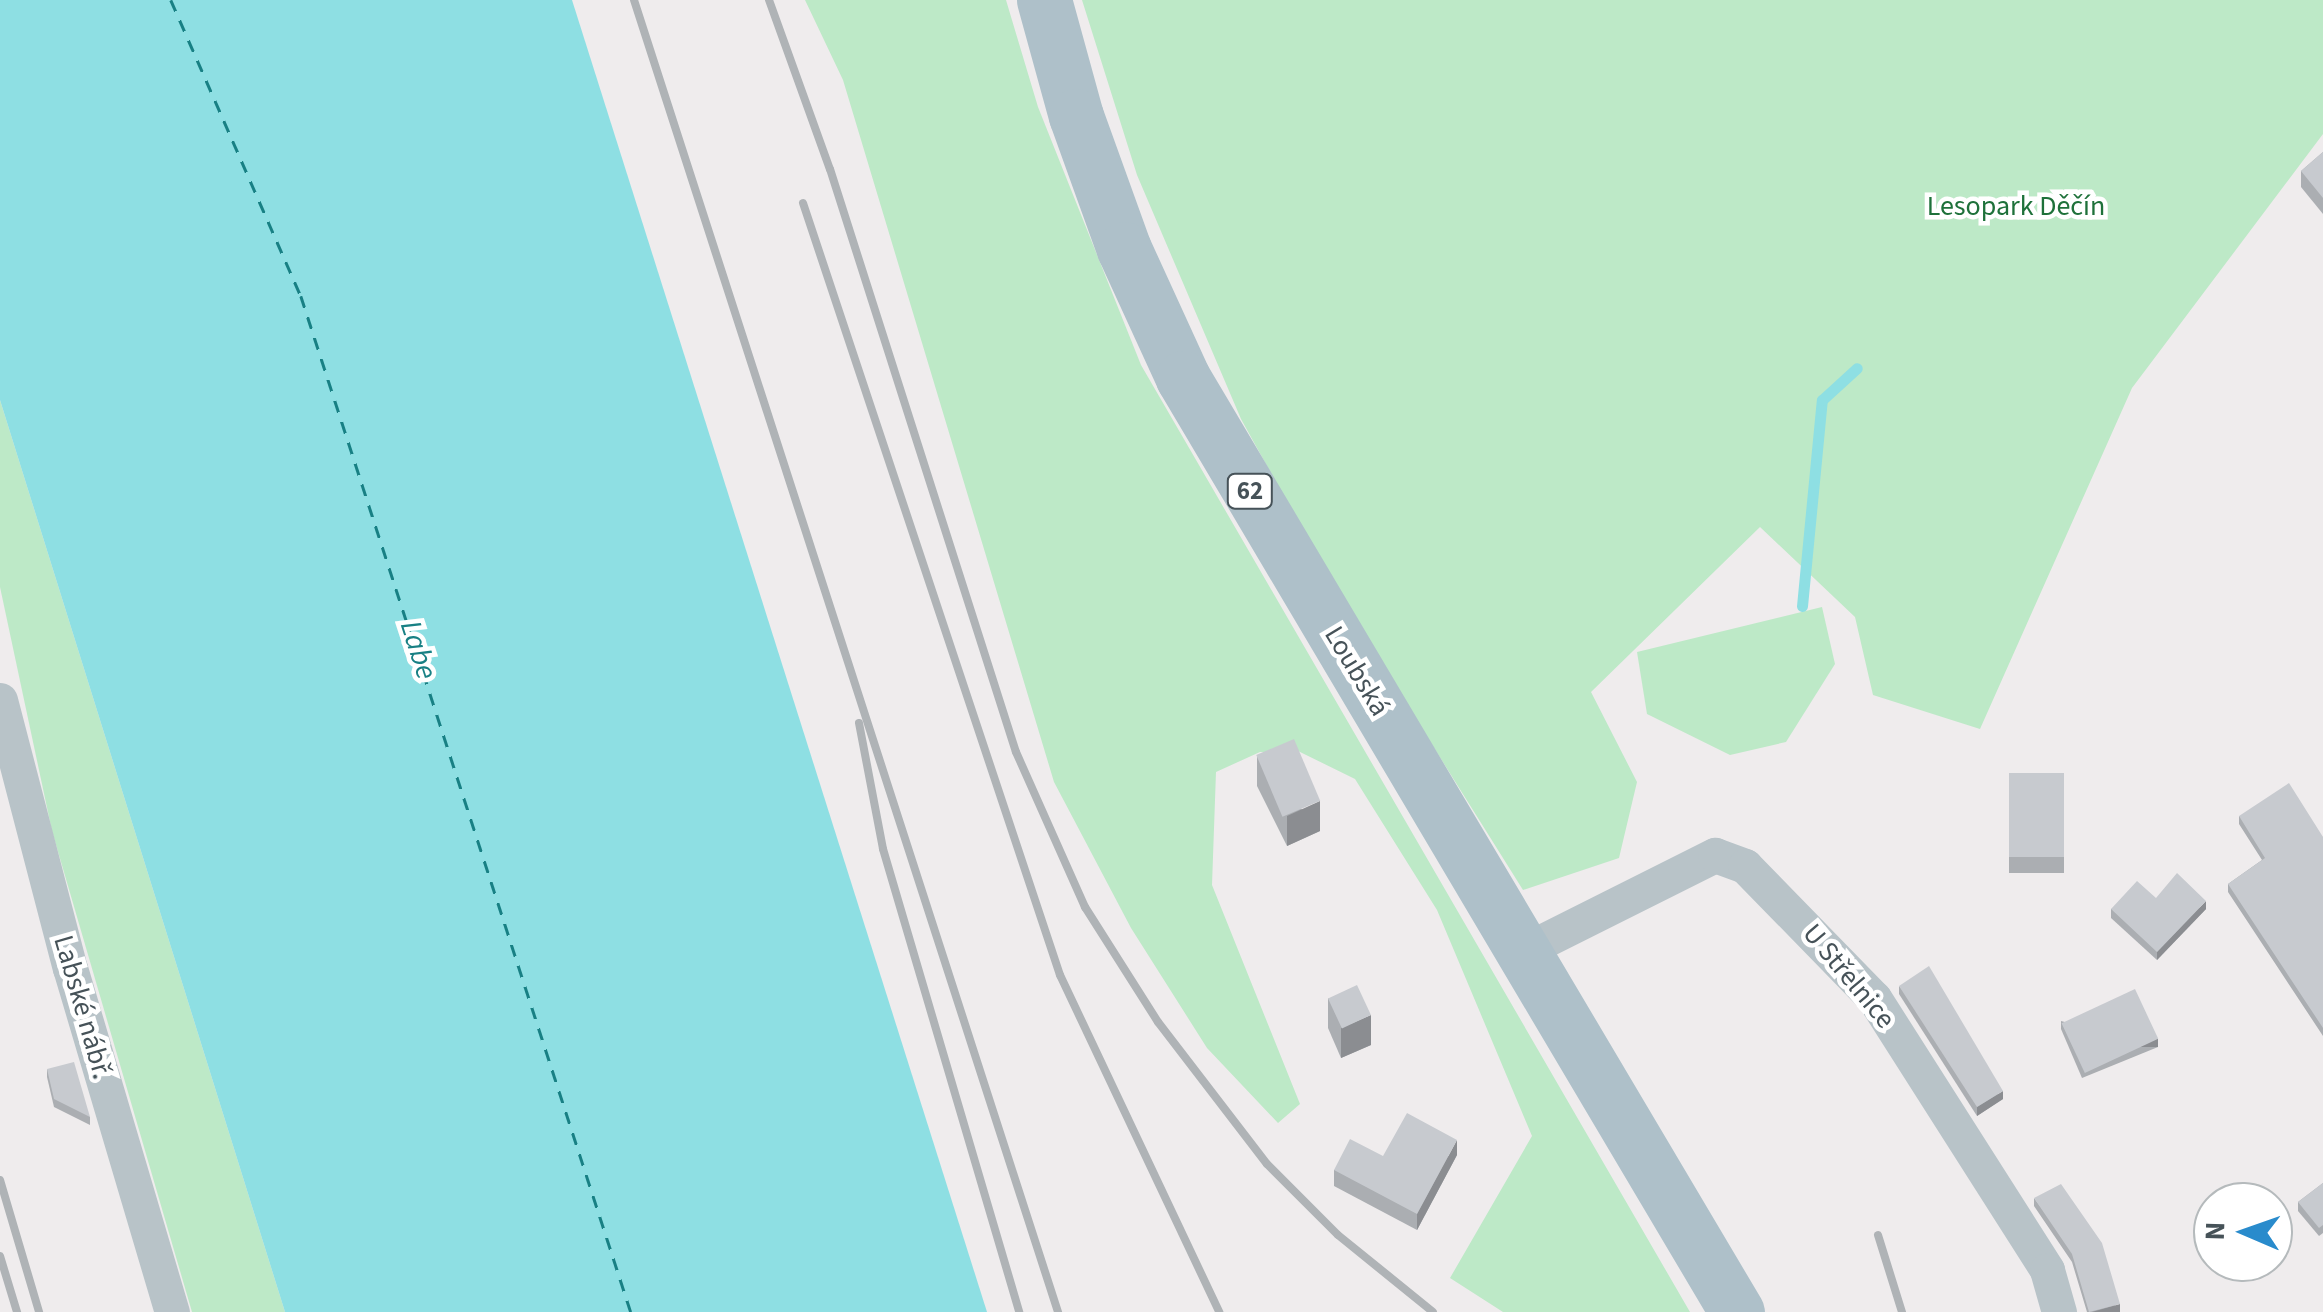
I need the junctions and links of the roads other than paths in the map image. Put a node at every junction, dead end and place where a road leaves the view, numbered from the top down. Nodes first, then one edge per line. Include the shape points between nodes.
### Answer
1 (1044, 0) edge
2 (0, 700) edge
3 (1523, 950) junction
4 (172, 1312) edge
5 (1738, 1312) edge
6 (2059, 1312) edge

1 - 3 main road, Loubská / 62 via 1076,116 1124,249 1183,378
2 - 4 street, Labské nábř. via 70,968
3 - 5 main road, Loubská / 62
3 - 6 street, U Střelnice via 1715,855 1745,866 1874,998 2047,1270

